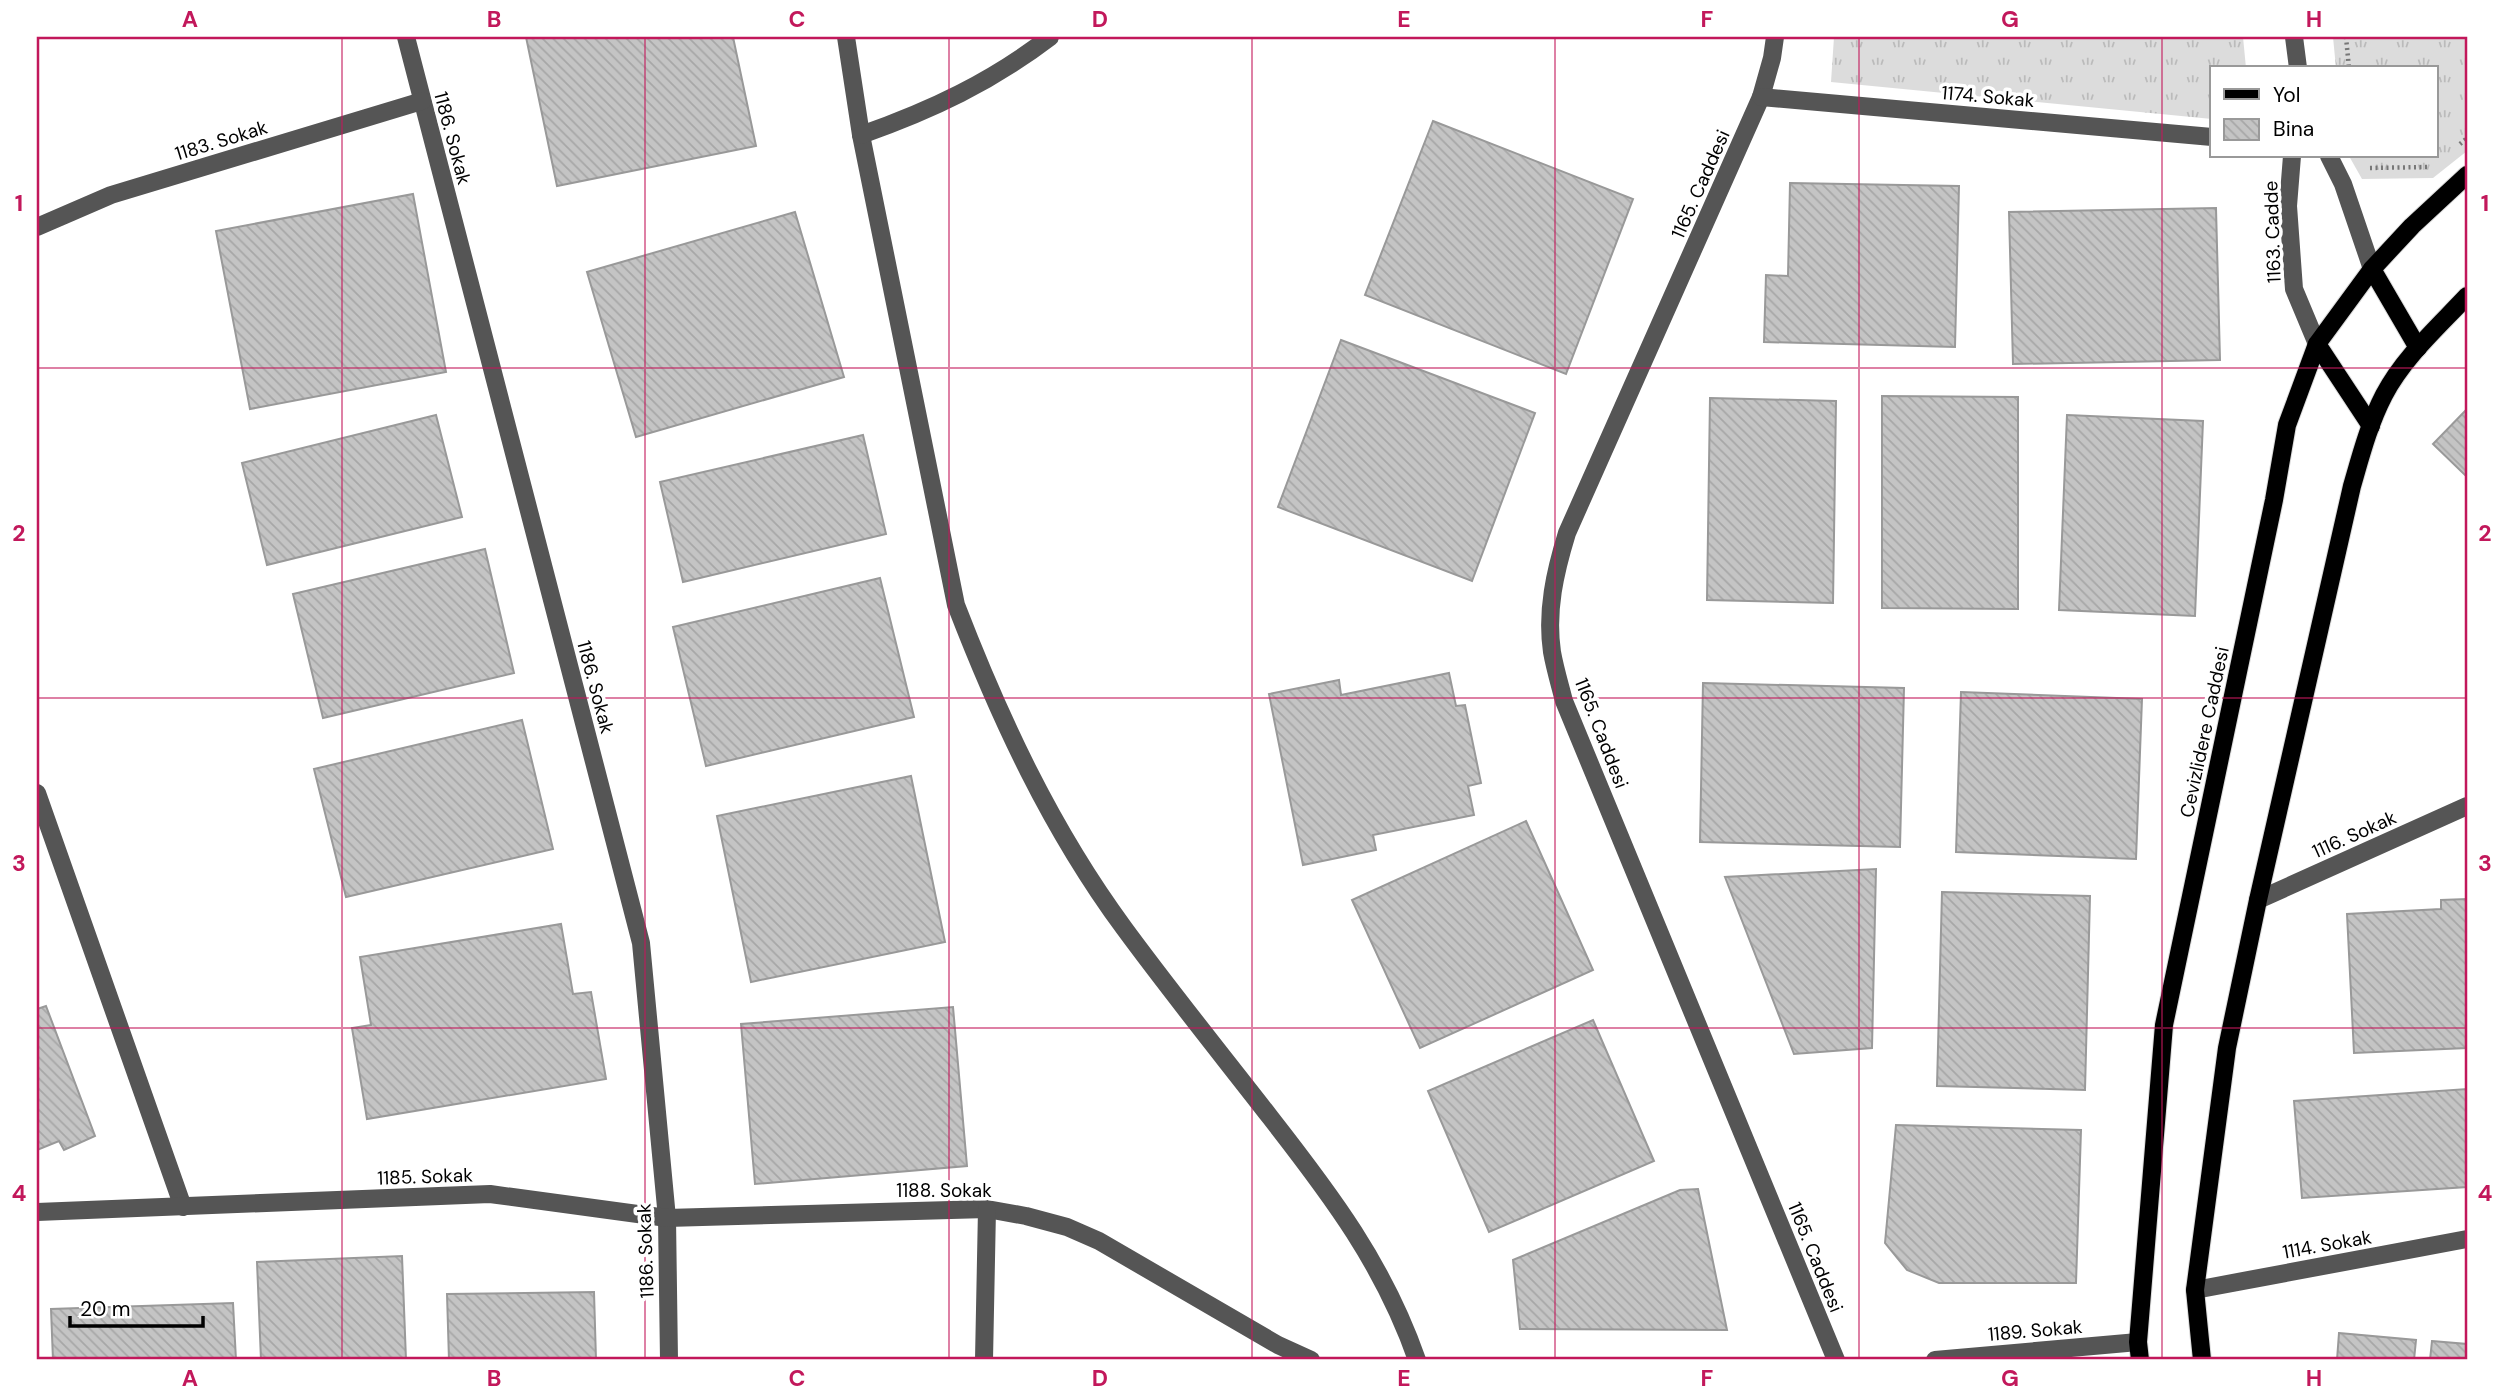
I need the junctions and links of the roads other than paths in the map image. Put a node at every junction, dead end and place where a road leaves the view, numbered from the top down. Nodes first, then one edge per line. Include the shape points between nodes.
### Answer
1 (406, 37) edge
2 (846, 37) edge
3 (1050, 37) edge
4 (1775, 37) edge
5 (2294, 37) edge
6 (2298, 66) edge
7 (1761, 97) junction
8 (422, 101) junction
9 (861, 135) junction
10 (2210, 137) edge
11 (2292, 158) edge
12 (2330, 158) edge
13 (2467, 175) edge
14 (37, 227) edge
15 (2372, 269) junction
16 (2467, 296) edge
17 (2317, 344) junction
18 (2417, 348) junction
19 (2371, 426) junction
20 (37, 793) edge
21 (2467, 806) edge
22 (2258, 900) junction
23 (183, 1207) junction
24 (987, 1209) junction
25 (37, 1212) edge
26 (667, 1218) junction
27 (2467, 1239) edge
28 (2195, 1290) junction
29 (2139, 1351) edge
30 (670, 1360) edge
31 (984, 1360) edge
32 (1311, 1360) edge
33 (1417, 1360) edge
34 (1836, 1360) edge
35 (1935, 1360) edge
36 (2202, 1360) edge

1 - 8 street, 1186. Sokak
2 - 9 street
3 - 9 street via 967,92
4 - 7 street, 1165. Caddesi
5 - 6 street
7 - 10 street, 1174. Sokak
7 - 34 street, 1165. Caddesi via 1567,533 1550,609 1552,652 1564,701
8 - 14 street, 1183. Sokak via 111,195
8 - 26 street, 1186. Sokak via 641,943
9 - 33 street via 956,605 1006,728 1049,813 1123,928 1331,1195 1359,1238 1396,1307
11 - 17 street, 1163. Cadde via 2288,206 2294,289
12 - 15 street
13 - 15 main road, Cevizlidere Caddesi
15 - 17 main road, Cevizlidere Caddesi
15 - 18 main road
16 - 18 main road
17 - 19 main road
17 - 29 main road, Cevizlidere Caddesi via 2287,425 2164,1025
18 - 19 main road via 2385,394
19 - 22 main road via 2352,486
20 - 23 street
21 - 22 street, 1116. Sokak
22 - 28 main road via 2227,1048
23 - 25 street, 1185. Sokak
23 - 26 street, 1185. Sokak via 490,1194
24 - 26 street, 1188. Sokak
24 - 31 street
24 - 32 street, 1188. Sokak via 1057,1224 1099,1241
26 - 30 street, 1186. Sokak
27 - 28 street, 1114. Sokak
28 - 36 main road
29 - 35 street, 1189. Sokak

